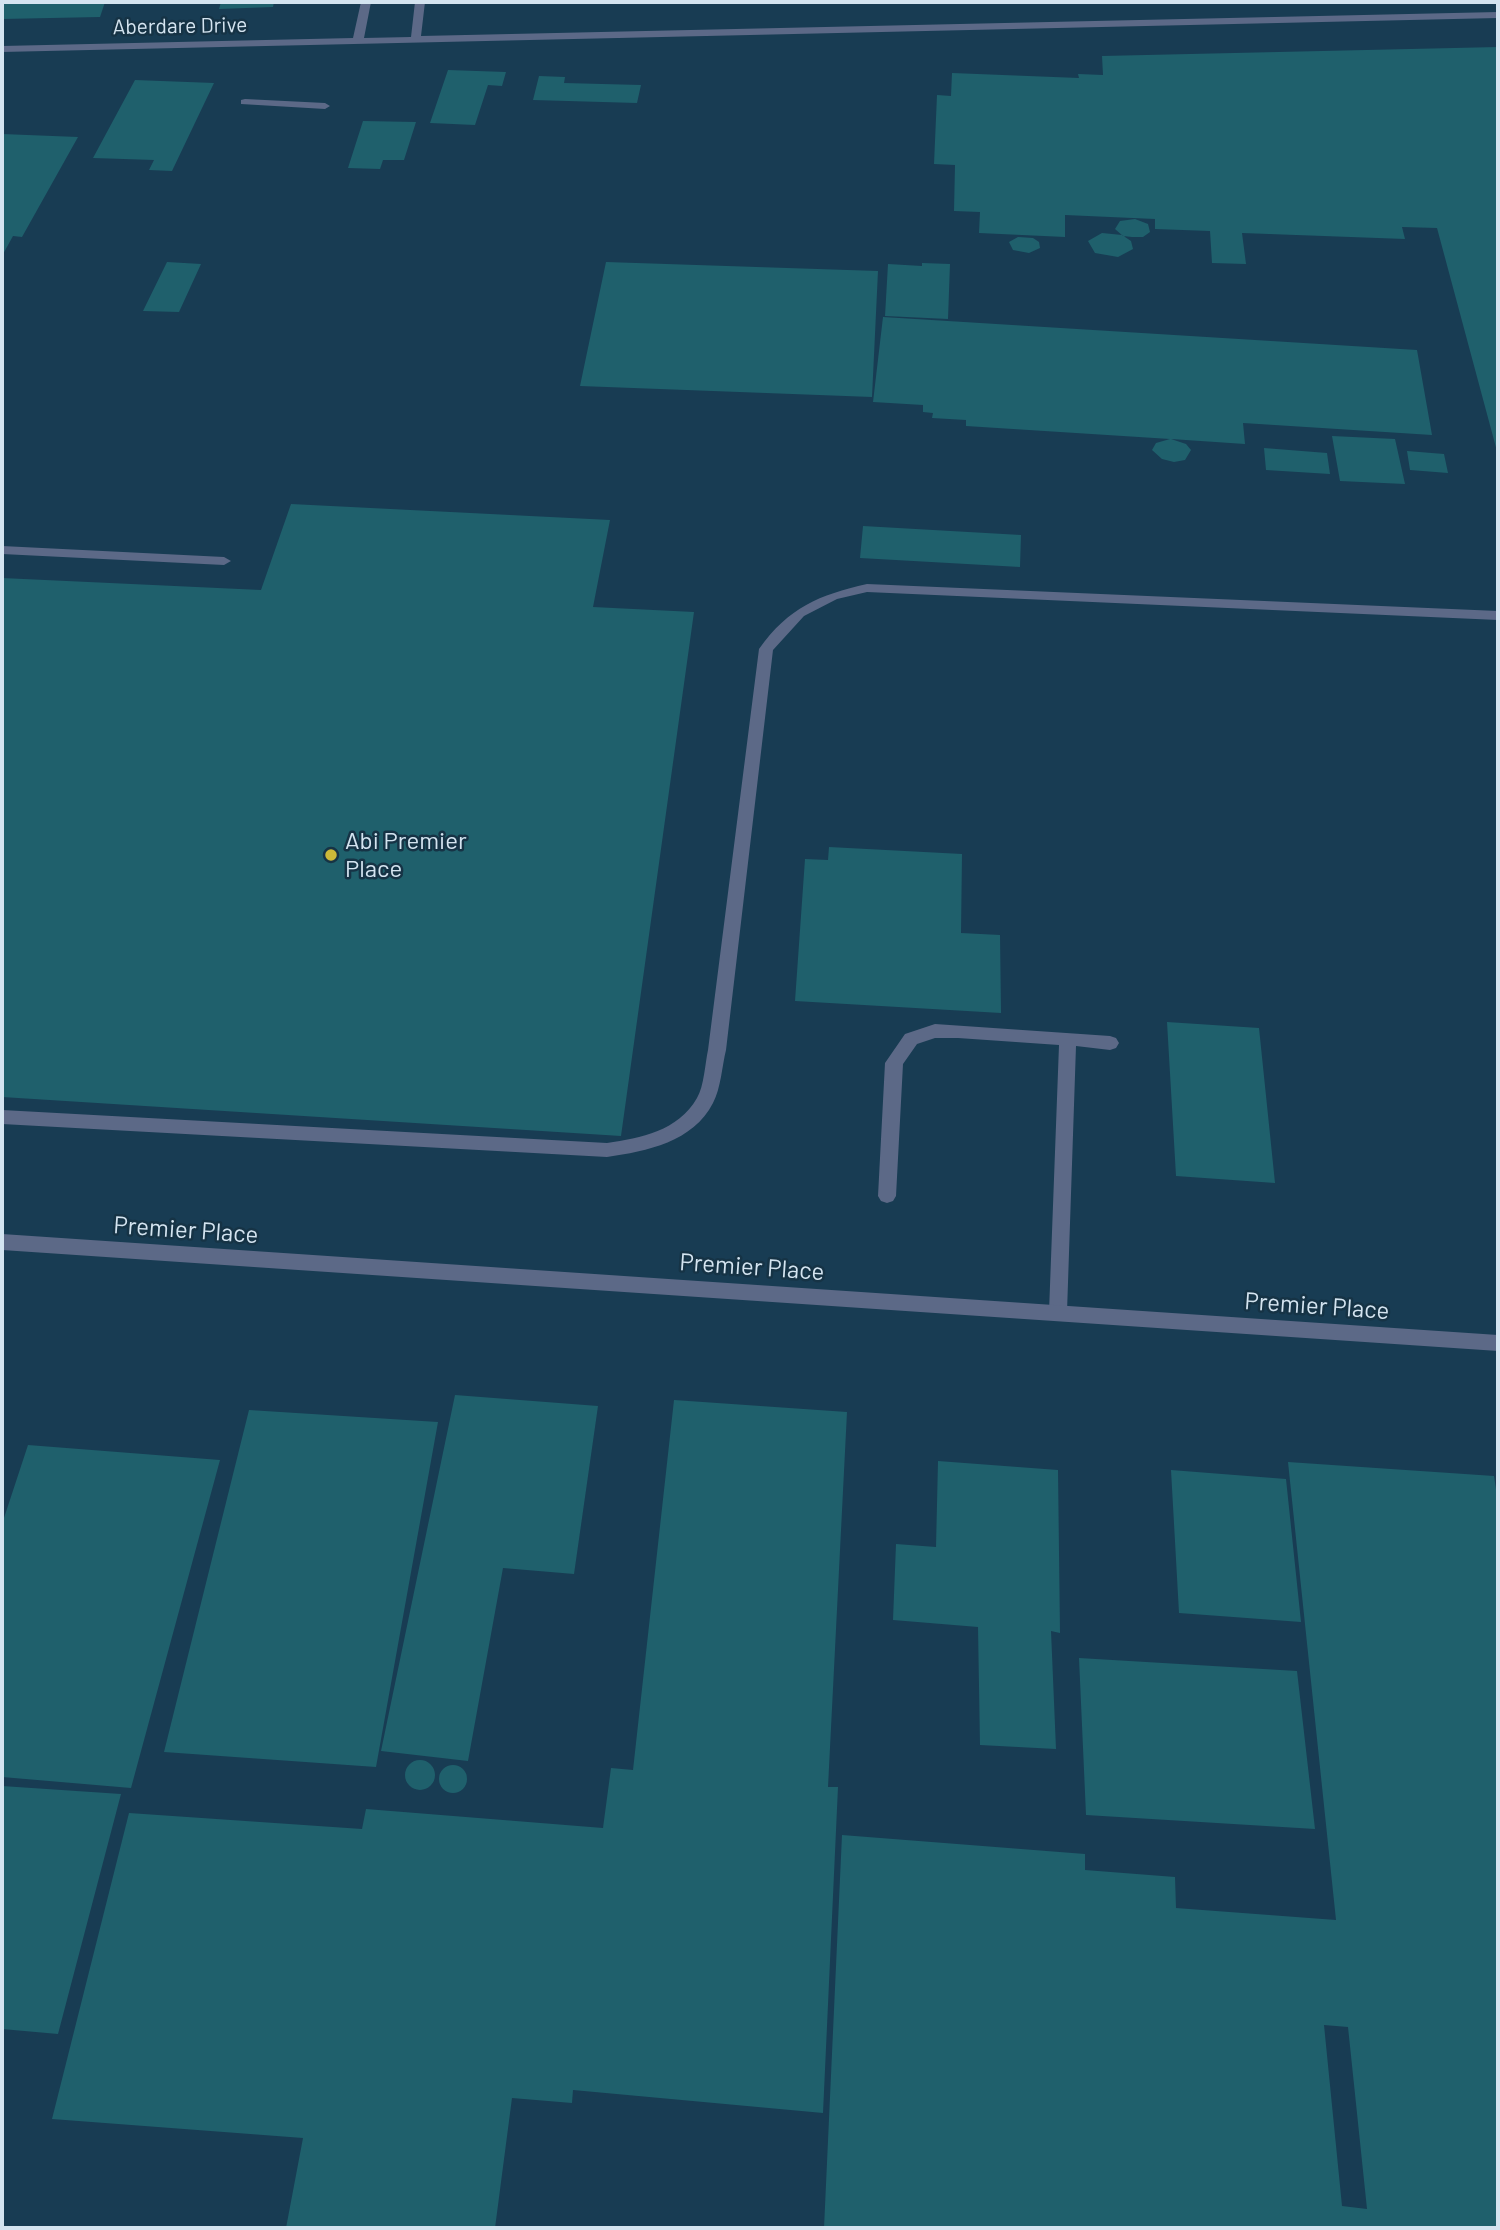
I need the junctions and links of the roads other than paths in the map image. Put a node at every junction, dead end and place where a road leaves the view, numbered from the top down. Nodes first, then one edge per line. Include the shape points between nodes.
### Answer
1 (366, 2) edge
2 (420, 2) edge
3 (1498, 15) edge
4 (416, 39) junction
5 (358, 40) junction
6 (2, 49) edge
7 (245, 102) dead end
8 (325, 106) dead end
9 (2, 550) edge
10 (224, 561) dead end
11 (1498, 616) edge
12 (1068, 1039) junction
13 (1110, 1043) dead end
14 (2, 1117) edge
15 (887, 1196) dead end
16 (2, 1242) edge
17 (1058, 1312) junction
18 (1498, 1343) edge

1 - 5 street
2 - 4 street
3 - 4 street, Aberdare Drive
4 - 5 street, Aberdare Drive
5 - 6 street, Aberdare Drive
7 - 8 street
9 - 10 street
11 - 14 street via 867,588 833,596 799,613 766,649 717,1050 706,1100 682,1127 646,1144 607,1150
12 - 13 street
12 - 15 street via 958,1031 935,1031 911,1039 894,1063
12 - 17 street
16 - 17 street, Premier Place
17 - 18 street, Premier Place

